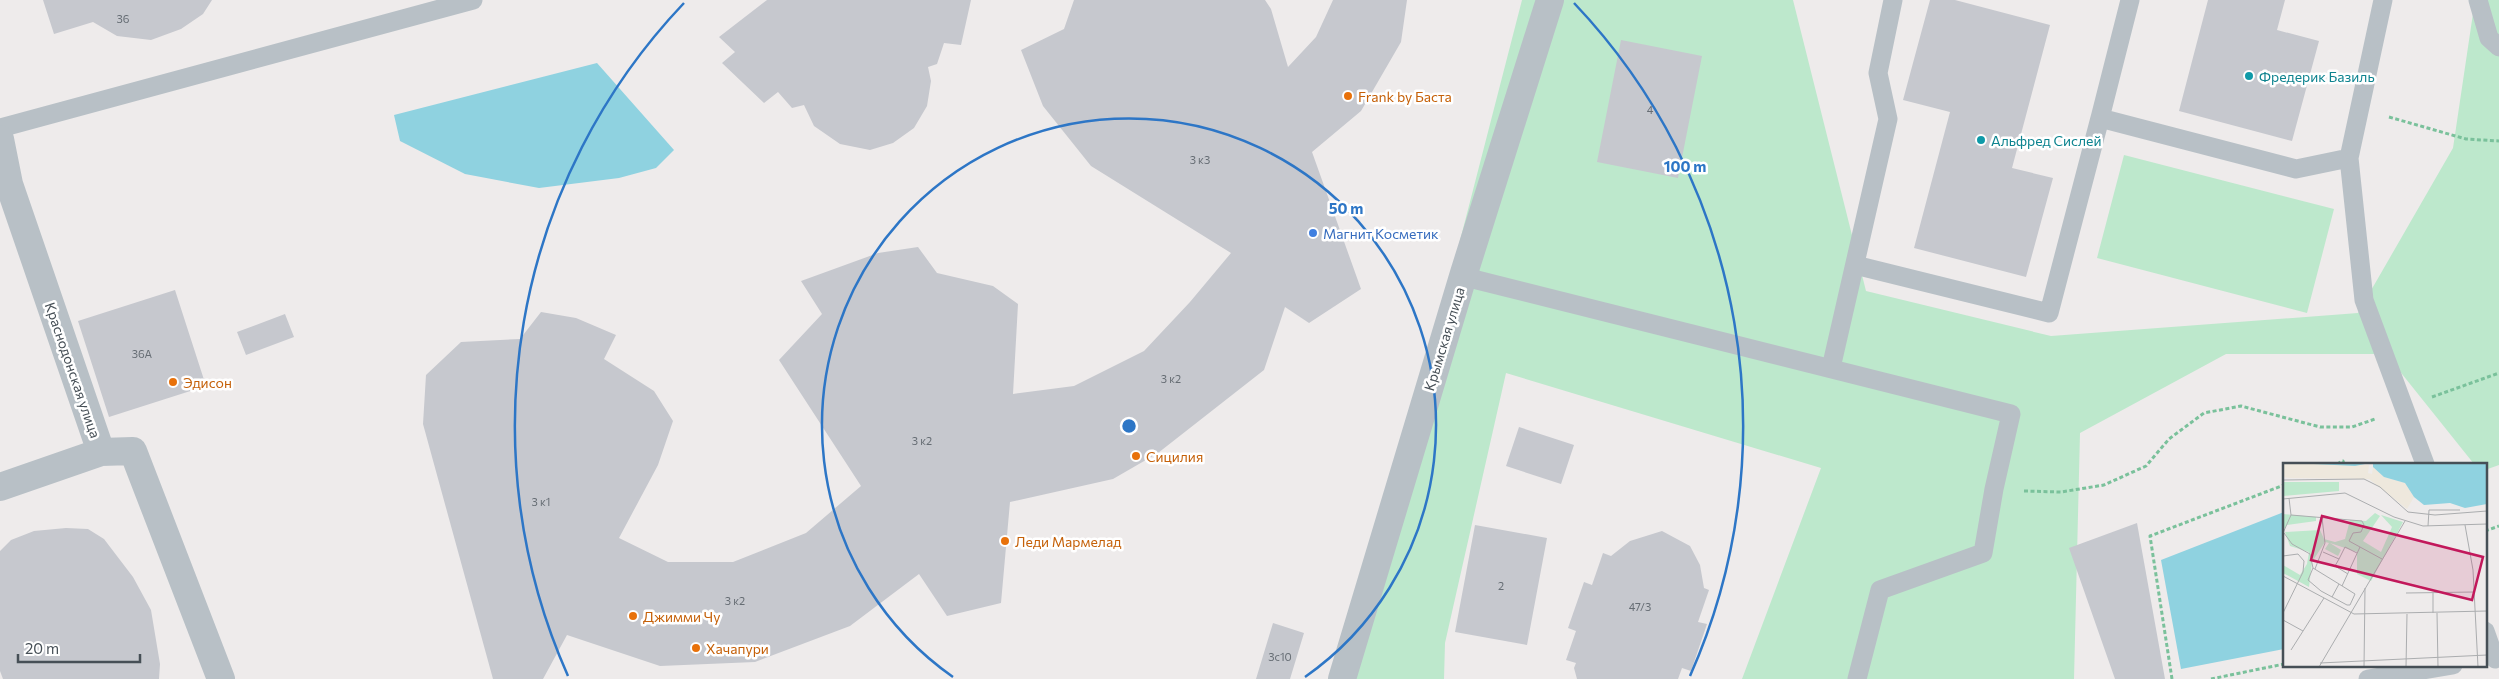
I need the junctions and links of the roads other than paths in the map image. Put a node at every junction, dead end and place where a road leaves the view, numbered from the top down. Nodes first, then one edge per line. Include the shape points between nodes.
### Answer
1 (473, 0) edge
2 (1550, 0) edge
3 (1893, 0) edge
4 (2130, 0) edge
5 (2383, 0) edge
6 (2478, 0) edge
7 (2499, 47) edge
8 (2100, 118) junction
9 (0, 128) edge
10 (0, 139) edge
11 (2349, 158) junction
12 (1855, 265) junction
13 (1464, 273) junction
14 (1831, 368) junction
15 (101, 452) junction
16 (2425, 463) edge
17 (0, 487) edge
18 (2486, 634) edge
19 (2493, 659) edge
20 (2447, 666) edge
21 (221, 679) edge
22 (1342, 679) edge
23 (1857, 679) edge
24 (2368, 679) edge

1 - 9 lane
2 - 13 street, Крымская улица
3 - 12 lane via 1878,73 1888,119
4 - 8 lane
5 - 11 lane
6 - 7 lane via 2489,38
8 - 11 lane via 2296,169
8 - 12 lane via 2048,313
10 - 15 street, Краснодонская улица via 9,184
11 - 16 lane via 2364,300
12 - 14 lane
13 - 14 lane via 1477,280
13 - 22 street, Крымская улица
14 - 23 lane via 2011,414 1984,553 1880,590
15 - 17 street
15 - 21 street, Краснодонская улица via 133,451
18 - 19 lane
20 - 24 lane

